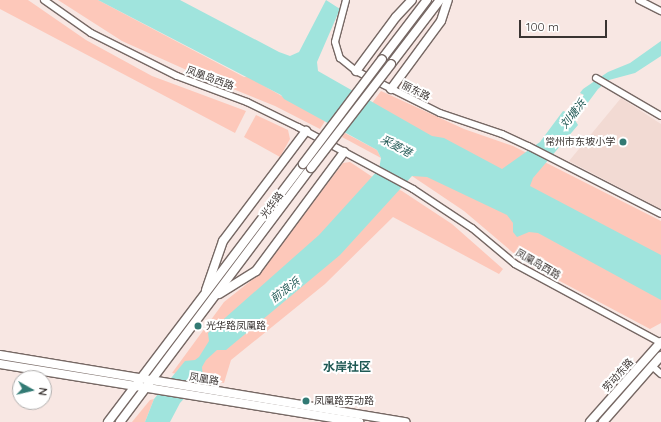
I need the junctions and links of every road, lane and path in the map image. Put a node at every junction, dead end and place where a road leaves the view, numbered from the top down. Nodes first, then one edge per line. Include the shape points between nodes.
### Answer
1 (44, 0) edge
2 (346, 0) edge
3 (412, 0) edge
4 (427, 0) edge
5 (440, 0) edge
6 (448, 0) edge
7 (639, 0) edge
8 (661, 11) edge
9 (356, 71) junction
10 (596, 78) dead end
11 (391, 89) junction
12 (661, 116) edge
13 (306, 131) junction
14 (344, 152) junction
15 (661, 214) edge
16 (204, 294) junction
17 (215, 297) junction
18 (661, 342) edge
19 (0, 355) edge
20 (661, 356) edge
21 (0, 364) edge
22 (652, 366) junction
23 (661, 374) edge
24 (140, 377) junction
25 (152, 380) junction
26 (137, 385) junction
27 (147, 388) junction
28 (108, 422) edge
29 (120, 422) edge
30 (359, 422) edge
31 (406, 422) edge
32 (590, 422) edge
33 (603, 422) edge

1 - 13 street, 凤凰岛西路 via 91,33 177,76 247,102
2 - 9 street, 丽东路 via 335,42 340,58
3 - 9 main road via 396,17
4 - 16 main road, 光华路, bridge
5 - 17 main road, 光华路, bridge
6 - 11 main road via 441,21
7 - 8 street
9 - 11 street, 丽东路
10 - 12 street
11 - 15 street, 丽东路 via 440,114 502,134 528,146
13 - 14 street, 凤凰岛西路
13 - 16 main road via 223,241
14 - 17 main road via 256,271
14 - 18 street, 凤凰岛西路 via 413,189 472,228 515,264
16 - 24 main road, 光华路
17 - 25 main road, 光华路
18 - 32 main road, 劳动东路
19 - 24 main road, 凤凰路
20 - 22 main road, 劳动东路
21 - 26 main road, 凤凰路
22 - 23 street
22 - 33 main road, 劳动东路
24 - 25 main road, 凤凰路
24 - 26 main road, 光华路
25 - 27 main road, 光华路
25 - 31 main road, 凤凰路
26 - 27 main road, 凤凰路
26 - 28 main road, 光华路
27 - 29 main road, 光华路
27 - 30 main road, 凤凰路

